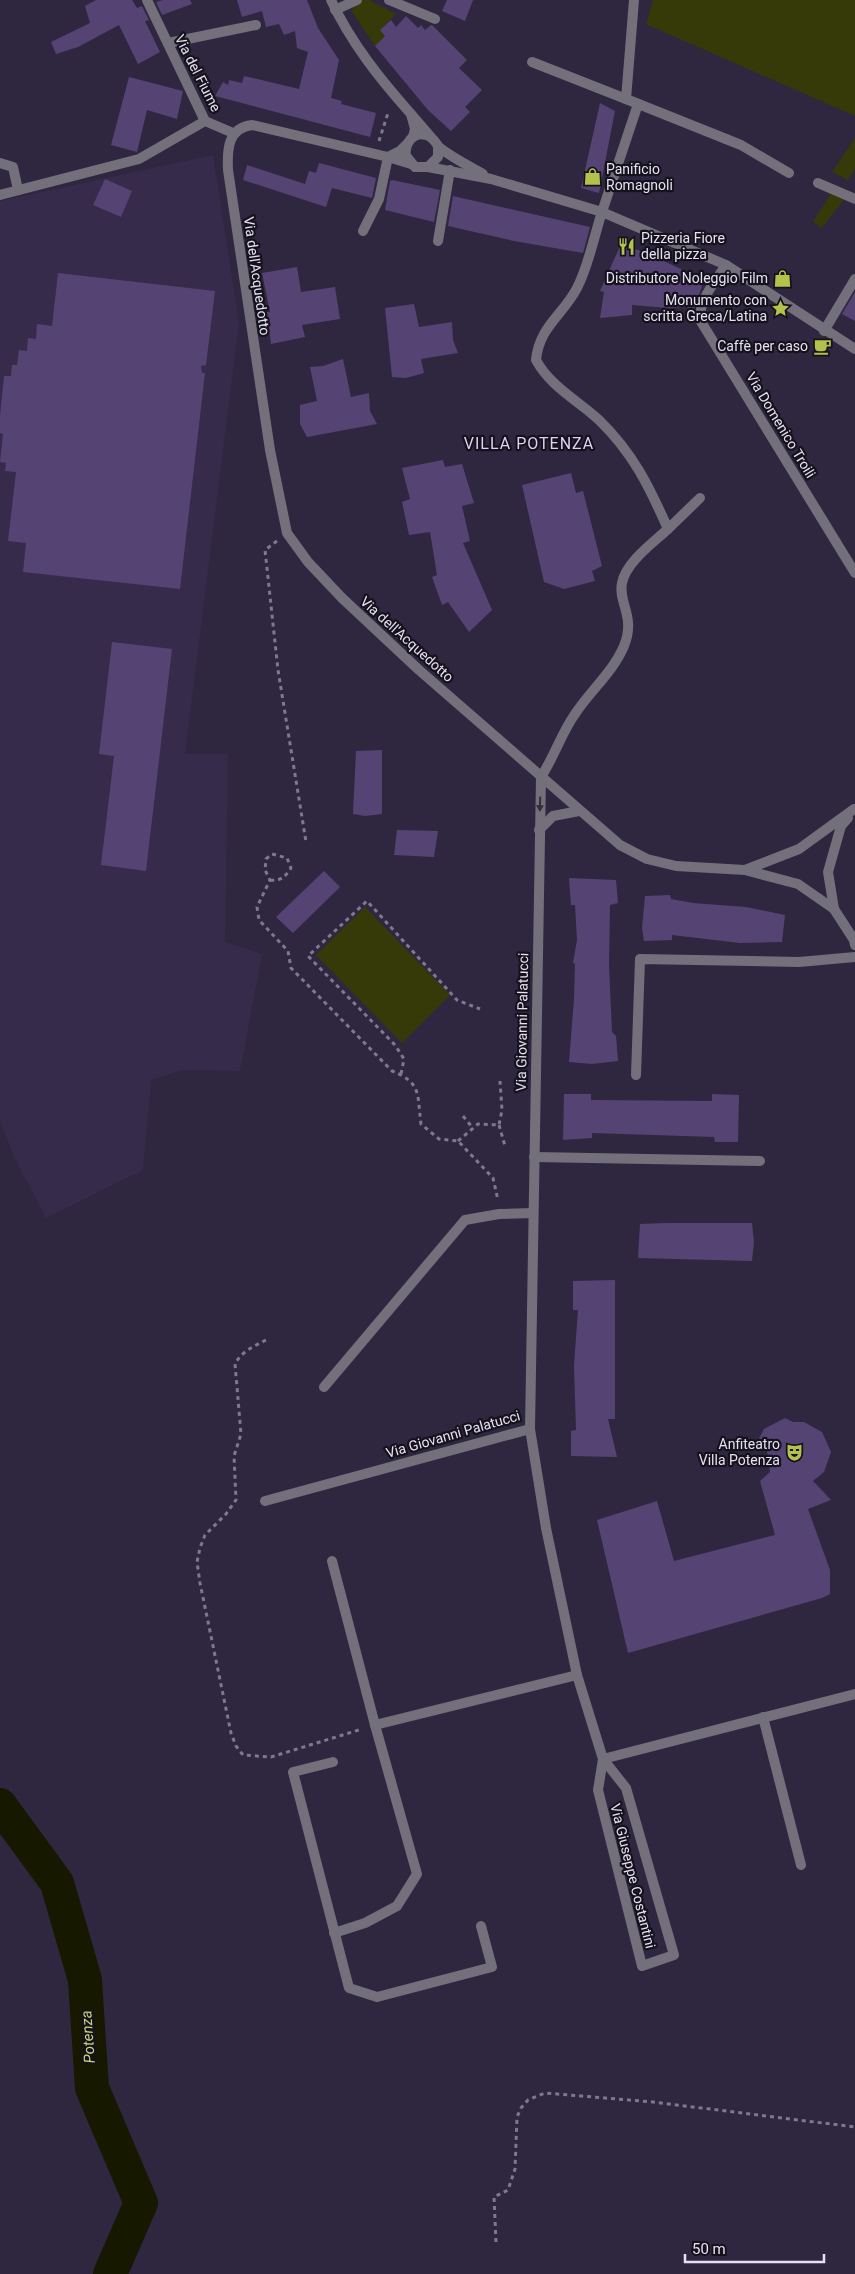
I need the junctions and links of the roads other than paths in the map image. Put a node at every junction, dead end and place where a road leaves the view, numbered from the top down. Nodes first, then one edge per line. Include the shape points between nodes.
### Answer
1 (147, 0) edge
2 (357, 0) edge
3 (389, 0) edge
4 (634, 0) edge
5 (333, 5) edge
6 (435, 19) dead end
7 (256, 25) dead end
8 (168, 43) junction
9 (532, 62) dead end
10 (626, 100) junction
11 (638, 104) junction
12 (411, 114) junction
13 (205, 121) junction
14 (233, 133) junction
15 (430, 136) junction
16 (410, 141) junction
17 (438, 146) junction
18 (388, 158) junction
19 (0, 163) edge
20 (411, 164) junction
21 (428, 167) junction
22 (450, 170) junction
23 (788, 173) dead end
24 (491, 179) junction
25 (818, 182) dead end
26 (18, 190) junction
27 (0, 195) edge
28 (855, 199) edge
29 (602, 212) junction
30 (363, 231) dead end
31 (438, 241) dead end
32 (726, 265) junction
33 (855, 279) edge
34 (824, 330) junction
35 (855, 349) edge
36 (700, 498) dead end
37 (668, 529) junction
38 (855, 573) edge
39 (541, 777) junction
40 (855, 809) edge
41 (579, 811) junction
42 (539, 830) junction
43 (745, 870) junction
44 (834, 909) junction
45 (855, 945) edge
46 (855, 957) edge
47 (636, 1075) dead end
48 (534, 1157) junction
49 (760, 1161) dead end
50 (533, 1213) junction
51 (324, 1387) dead end
52 (530, 1429) junction
53 (265, 1501) dead end
54 (332, 1561) dead end
55 (578, 1675) junction
56 (855, 1694) edge
57 (763, 1717) junction
58 (375, 1725) junction
59 (603, 1759) junction
60 (333, 1762) dead end
61 (800, 1865) dead end
62 (481, 1926) dead end
63 (334, 1934) junction

1 - 8 street, Via del Fiume
2 - 5 street
3 - 6 street
4 - 10 street
5 - 12 street via 376,75
7 - 8 street
8 - 13 street, Via del Fiume
9 - 10 street
10 - 11 street
11 - 23 street via 740,145
11 - 29 street
12 - 15 street
12 - 16 street via 415,128
13 - 14 street, Via del Fiume
13 - 26 street via 140,159
14 - 18 street via 242,126 252,125
14 - 39 street, Via dell'Acquedotto via 228,144 228,170 270,450 287,533 308,562 342,598
15 - 16 street via 422,134
15 - 17 street
16 - 18 street
16 - 20 street via 406,156
17 - 21 street via 438,157
17 - 24 street
18 - 20 street
18 - 30 street via 380,199
19 - 26 street via 13,167
20 - 21 street via 419,168
21 - 22 street
22 - 24 street
22 - 31 street
24 - 29 street
25 - 28 street
26 - 27 street
29 - 32 street
29 - 37 street via 577,288 542,334 536,360 553,383 597,418 628,450
32 - 34 street
32 - 38 street, Via Domenico Troili via 704,299 700,320
33 - 34 street
34 - 35 street
36 - 37 street
37 - 39 street via 629,567 621,584 629,629 624,647 566,727
39 - 41 street, Via dell'Acquedotto
39 -> 42 street, Via Giovanni Palatucci
40 - 43 street via 799,849
40 - 44 street via 841,826 828,872
41 - 42 street via 553,816
41 - 43 street, Via dell'Acquedotto via 620,845 647,859 676,866
42 - 48 street, Via Giovanni Palatucci
43 - 44 street, Via dell'Acquedotto via 798,884
44 - 45 street, Via dell'Acquedotto
46 - 47 street via 799,962 640,959
48 - 49 street
48 - 50 street, Via Giovanni Palatucci
50 - 51 street via 465,1220
50 - 52 street, Via Giovanni Palatucci
52 - 53 street, Via Giovanni Palatucci
52 - 55 street, Via Giuseppe Costantini via 546,1528
54 - 58 street
55 - 58 street
55 - 59 street, Via Giuseppe Costantini
56 - 57 street
57 - 59 street
57 - 61 street
58 - 63 street via 418,1874 397,1906 365,1923
59 - 59 street, Via Giuseppe Costantini via 626,1788 674,1955 642,1966 598,1790
60 - 63 street via 293,1772
62 - 63 street via 492,1967 377,1997 349,1988

